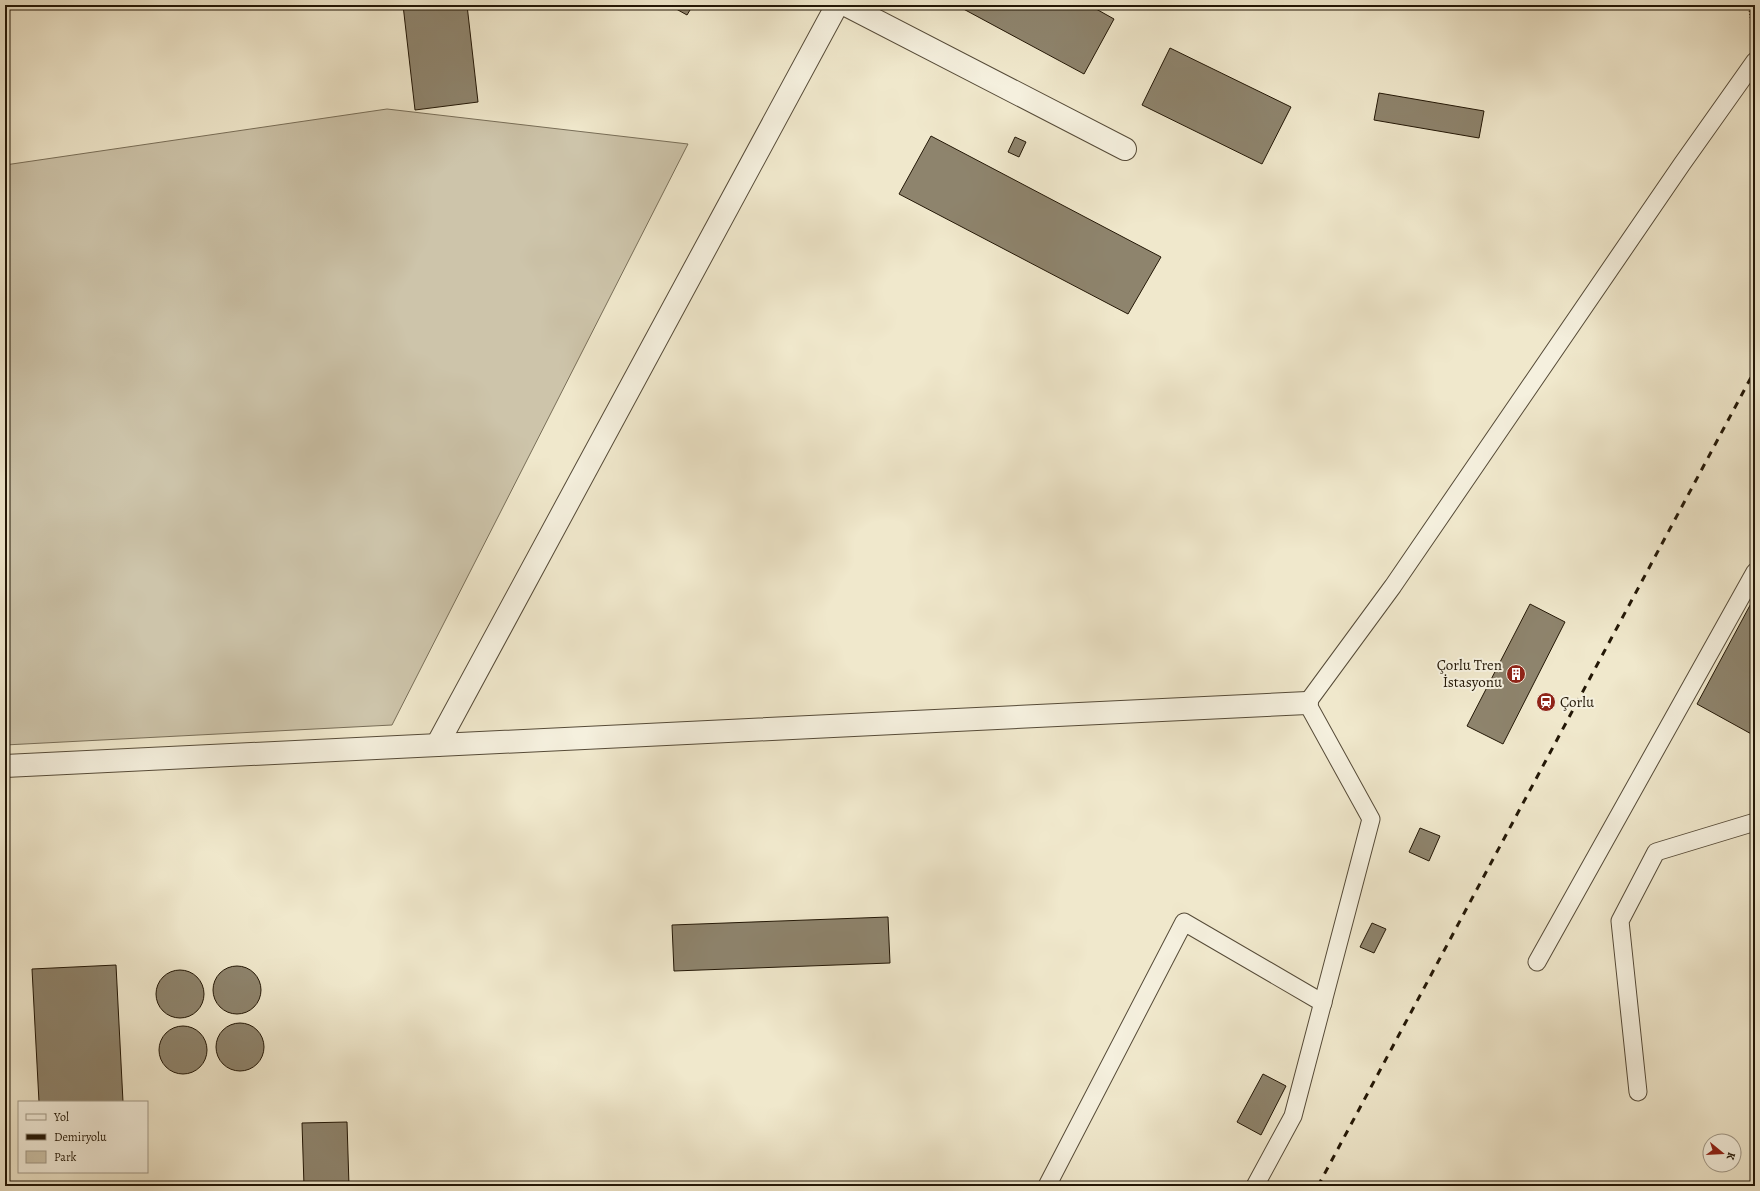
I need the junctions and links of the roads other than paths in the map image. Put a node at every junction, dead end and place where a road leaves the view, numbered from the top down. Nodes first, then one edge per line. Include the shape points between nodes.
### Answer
1 (837, 5) edge
2 (846, 5) edge
3 (1755, 61) edge
4 (1125, 149) dead end
5 (1755, 572) edge
6 (1307, 702) junction
7 (437, 745) junction
8 (5, 766) edge
9 (1755, 822) edge
10 (1537, 962) dead end
11 (1323, 1003) junction
12 (1638, 1092) dead end
13 (1047, 1186) edge
14 (1255, 1186) edge

1 - 7 street
2 - 4 street
3 - 6 lane via 1393,586
5 - 10 lane
6 - 7 street
6 - 11 lane via 1371,819
7 - 8 street
9 - 12 lane via 1656,852 1620,921
11 - 13 lane via 1184,922
11 - 14 lane via 1293,1116

